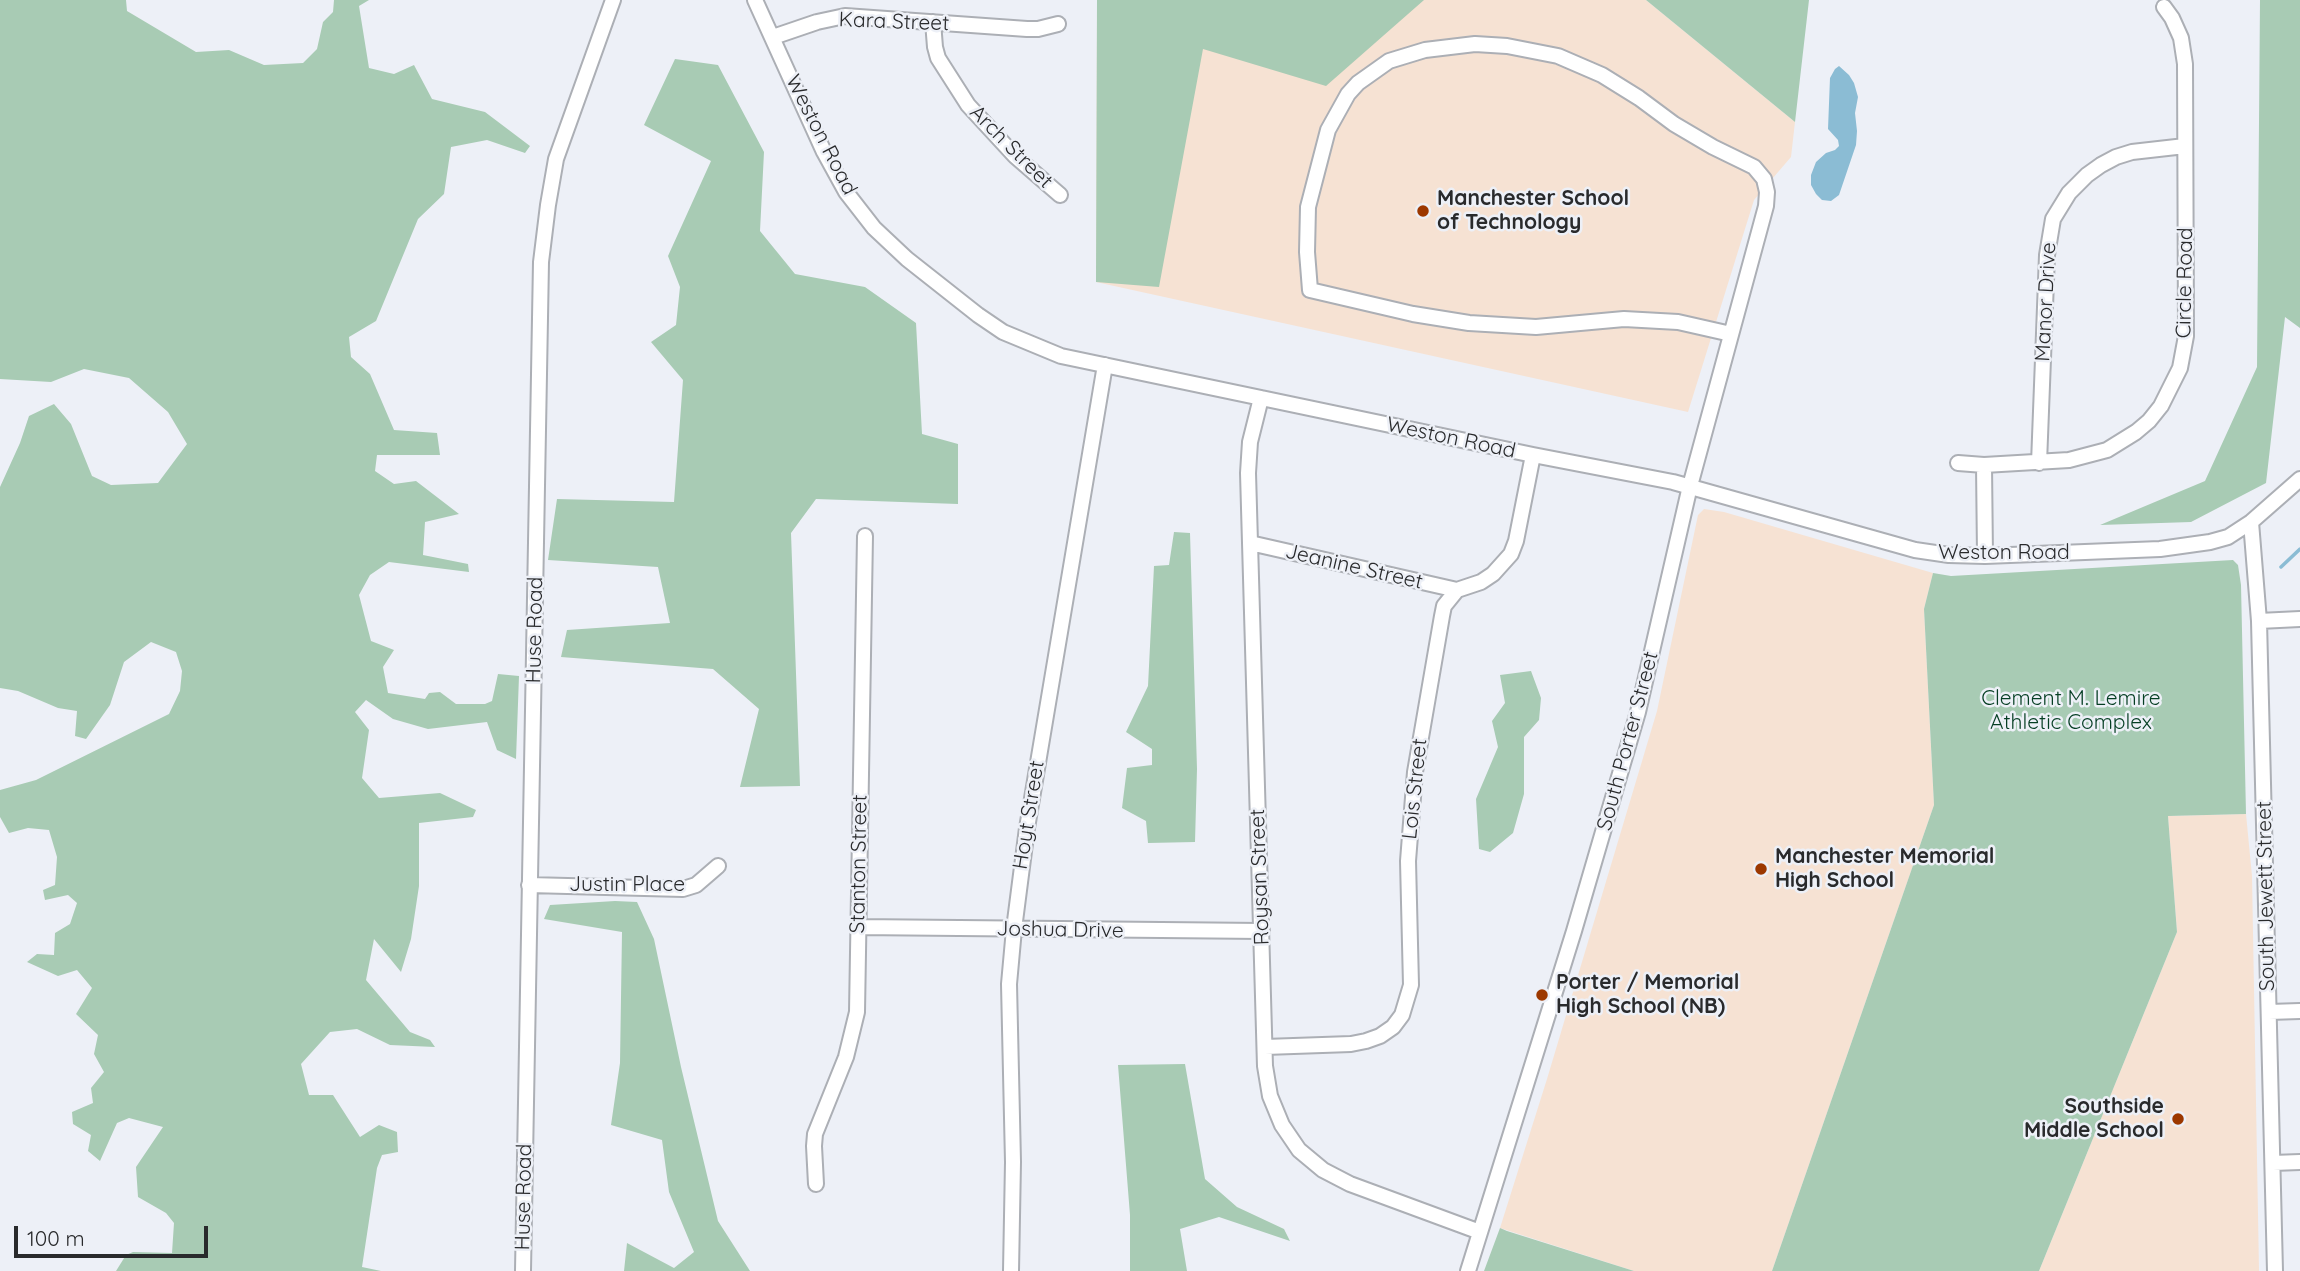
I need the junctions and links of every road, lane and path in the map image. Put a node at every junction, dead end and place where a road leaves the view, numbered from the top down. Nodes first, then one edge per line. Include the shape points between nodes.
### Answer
1 (613, 0) edge
2 (755, 0) edge
3 (2164, 7) dead end
4 (933, 22) junction
5 (1058, 24) dead end
6 (773, 37) junction
7 (2185, 146) junction
8 (1060, 195) dead end
9 (1731, 334) junction
10 (1105, 365) junction
11 (1261, 398) junction
12 (1533, 455) junction
13 (1958, 463) dead end
14 (2039, 463) junction
15 (1984, 465) junction
16 (2300, 479) edge
17 (1690, 486) junction
18 (2251, 522) junction
19 (865, 536) dead end
20 (1251, 543) junction
21 (1985, 556) junction
22 (1457, 590) junction
23 (2300, 620) edge
24 (2259, 621) junction
25 (718, 866) dead end
26 (529, 885) junction
27 (858, 927) junction
28 (1014, 929) junction
29 (1262, 931) junction
30 (2300, 1011) edge
31 (2269, 1012) junction
32 (1265, 1047) junction
33 (2300, 1162) edge
34 (2273, 1163) junction
35 (816, 1184) dead end
36 (1480, 1232) junction
37 (523, 1271) edge
38 (1011, 1271) edge
39 (1468, 1271) edge
40 (2275, 1271) edge

1 - 26 street, Huse Road via 556,159 544,232
2 - 6 street, Weston Road
3 - 7 street, Circle Road via 2181,38 2185,64
4 - 5 street, Kara Street via 1038,29
4 - 6 street, Kara Street via 845,16
4 - 8 street, Arch Street via 938,58 968,104 1015,156
6 - 10 street, Weston Road via 824,152 846,192 874,228 943,289 1003,332 1061,356
7 - 14 street, Manor Drive via 2132,152 2109,161 2069,193 2053,219 2047,256
7 - 14 street, Circle Road via 2187,331 2180,368 2161,407 2123,441 2081,459
9 - 9 street, South Porter Street via 1678,322 1624,319 1536,327 1469,323 1310,290 1308,207 1328,130 1348,94 1389,61 1425,50 1475,44 1549,53 1579,63 1704,142 1754,167 1764,178 1766,206
9 - 17 street, South Porter Street
10 - 11 street, Weston Road
10 - 28 street, Hoyt Street
11 - 12 street, Weston Road
11 - 20 street, Roysan Street via 1249,456
12 - 17 street, Weston Road
12 - 22 street via 1511,554 1481,582
13 - 15 street, Circle Road
14 - 15 street, Circle Road
15 - 21 street
16 - 18 street, Weston Road
17 - 21 street, Weston Road via 1915,550
17 - 36 street, South Porter Street via 1638,712
18 - 21 street, Weston Road via 2228,537 2187,547
18 - 24 street, South Jewett Street
19 - 27 street, Stanton Street
20 - 22 street, Jeanine Street
20 - 29 street, Roysan Street
22 - 32 street, Lois Street via 1444,606 1415,772 1408,861 1412,978 1405,1007 1393,1027 1366,1041
23 - 24 street
24 - 31 street, South Jewett Street
25 - 26 street, Justin Place via 696,885 683,889
26 - 37 street, Huse Road
27 - 28 street, Joshua Drive
27 - 35 street, Stanton Street via 855,1025 815,1134
28 - 29 street, Joshua Drive
28 - 38 street, Hoyt Street via 1009,984
29 - 32 street, Roysan Street
30 - 31 street
31 - 34 street, South Jewett Street
32 - 36 street, Roysan Street via 1270,1096 1299,1150 1350,1184
33 - 34 street
34 - 40 street, South Jewett Street
36 - 39 street, South Porter Street

